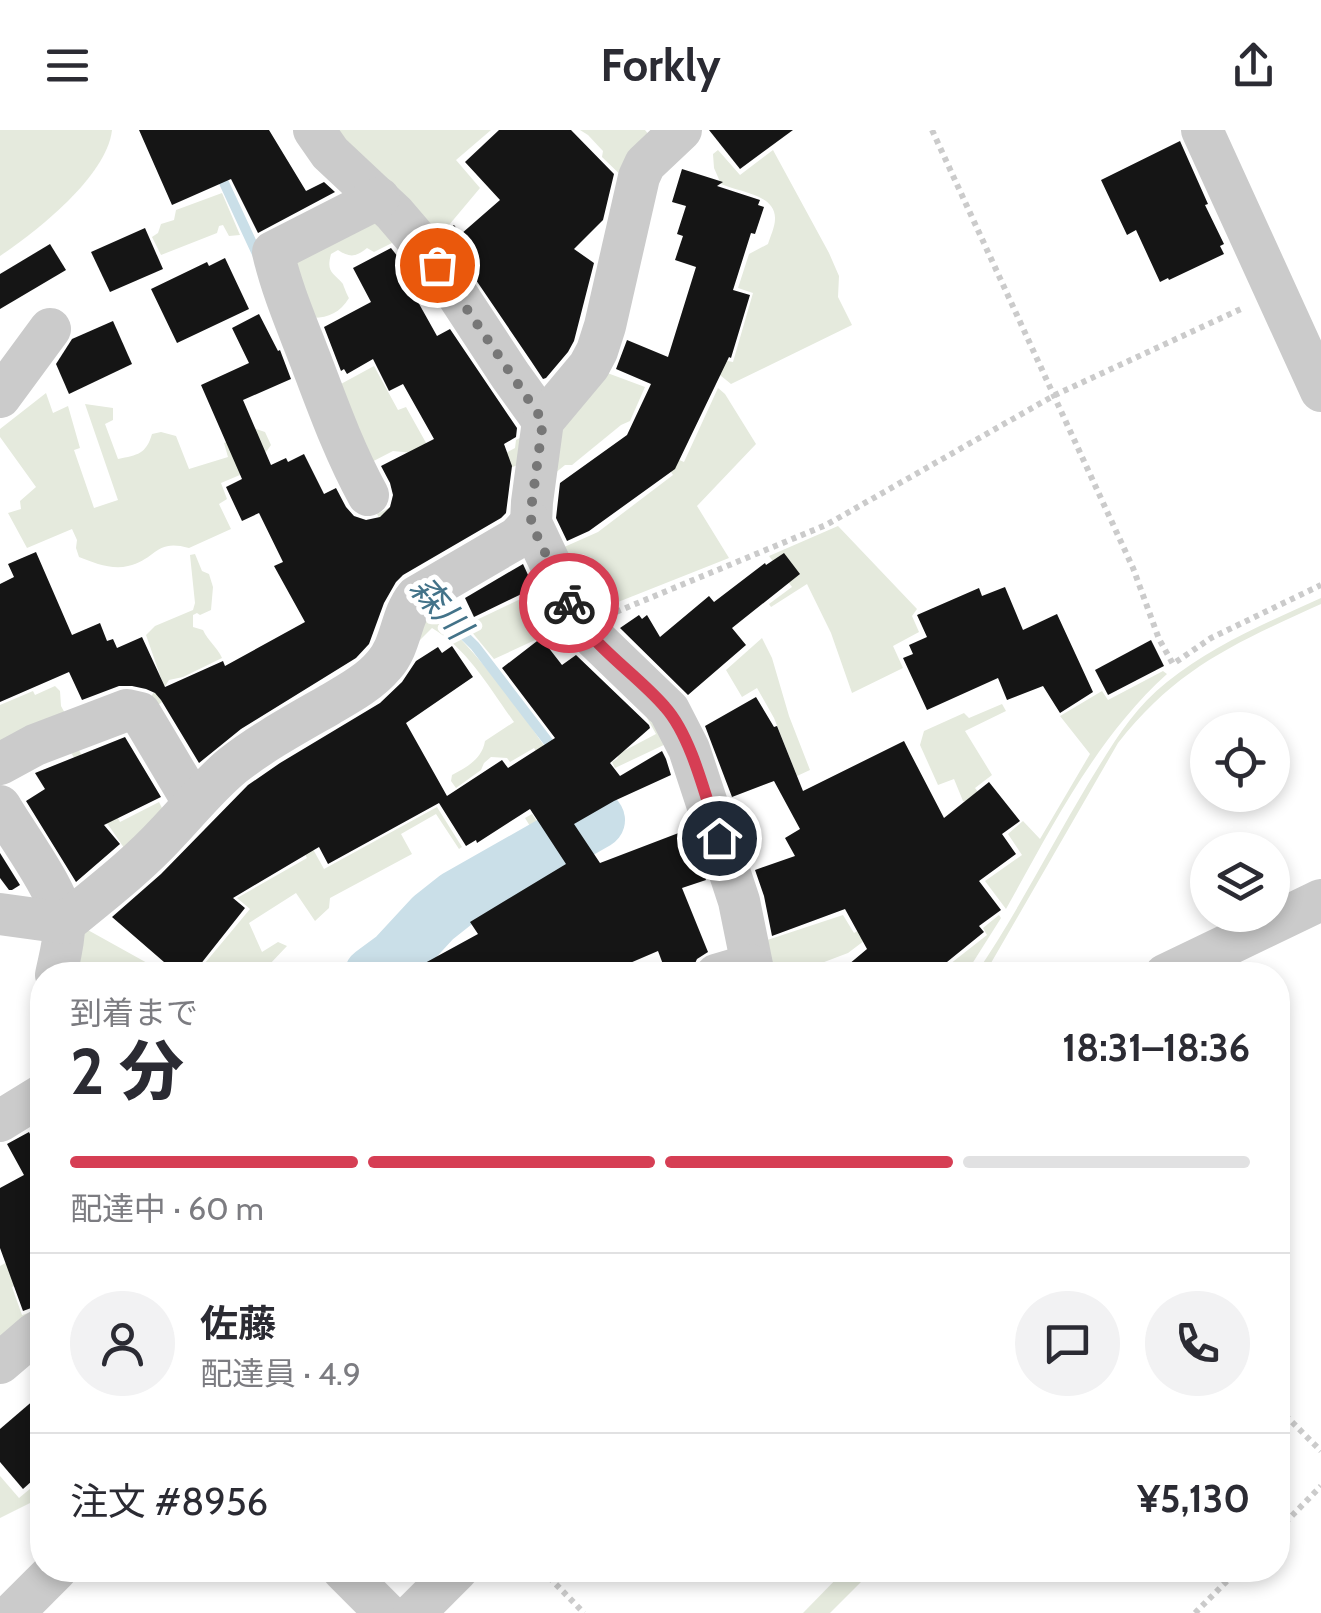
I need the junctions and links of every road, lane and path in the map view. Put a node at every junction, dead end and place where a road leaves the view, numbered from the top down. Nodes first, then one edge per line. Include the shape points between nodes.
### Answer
1 (314, 130) edge
2 (681, 130) edge
3 (932, 130) edge
4 (1202, 130) edge
5 (379, 198) junction
6 (1276, 292) junction
7 (50, 330) dead end
8 (1321, 390) edge
9 (1055, 395) junction
10 (0, 397) edge
11 (543, 421) junction
12 (368, 495) dead end
13 (531, 523) junction
14 (1321, 585) edge
15 (585, 629) junction
16 (0, 764) edge
17 (193, 802) junction
18 (0, 806) edge
19 (1321, 900) edge
20 (0, 914) edge
21 (65, 923) junction
22 (58, 962) edge
23 (740, 962) edge
24 (1192, 962) edge
25 (30, 1103) edge
26 (0, 1121) edge
27 (30, 1337) edge
28 (0, 1363) edge
29 (1290, 1420) edge
30 (1321, 1451) edge
31 (1321, 1486) edge
32 (1290, 1518) edge
33 (44, 1582) edge
34 (355, 1582) edge
35 (445, 1582) edge
36 (554, 1582) edge
37 (1226, 1582) edge
38 (12, 1613) edge
39 (386, 1613) edge
40 (414, 1613) edge
41 (584, 1613) edge
42 (1195, 1613) edge

1 - 5 street
2 - 11 street via 645,164 634,192 597,351
3 - 9 path
4 - 6 street
5 - 11 street via 450,282
5 - 12 street via 274,252 334,422
6 - 8 street
6 - 9 path
7 - 10 street
9 - 14 path via 1173,664 1211,638
9 - 15 path via 826,525
11 - 13 street
13 - 15 street
13 - 17 street via 423,592 409,606 394,652 358,688 232,766
15 - 23 street via 668,710 690,750 739,901
16 - 17 street via 128,710 140,713
17 - 21 street via 136,864
18 - 21 street via 44,874
19 - 24 street
20 - 21 street
21 - 22 street
25 - 26 street
27 - 28 street
29 - 30 path
31 - 32 path
33 - 38 street
34 - 39 street
35 - 40 street
36 - 41 path
37 - 42 path

